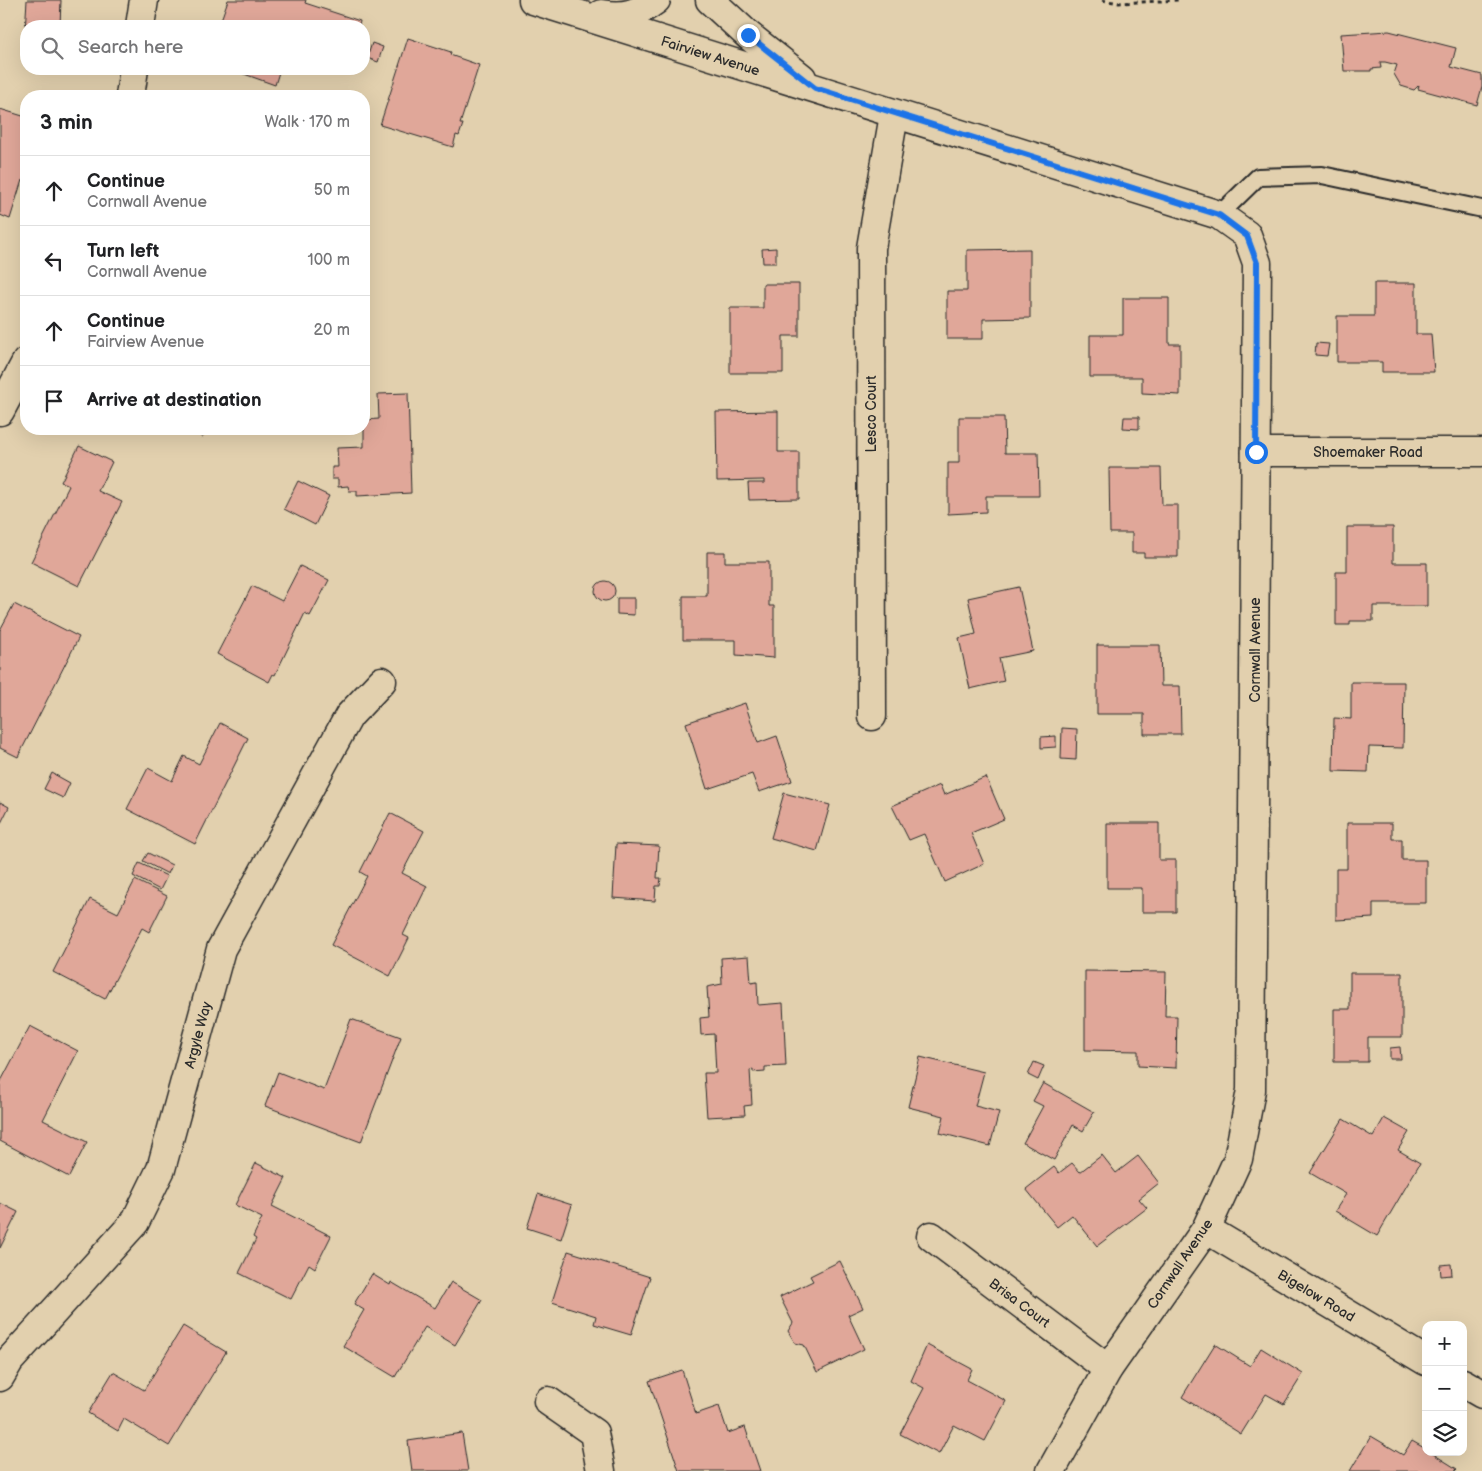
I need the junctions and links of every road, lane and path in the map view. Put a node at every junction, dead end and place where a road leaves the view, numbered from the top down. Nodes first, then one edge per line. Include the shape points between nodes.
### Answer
1 (144, 0) edge
2 (532, 0) edge
3 (656, 0) edge
4 (710, 0) edge
5 (1102, 0) edge
6 (1180, 0) edge
7 (559, 8) junction
8 (141, 20) edge
9 (133, 75) edge
10 (815, 88) junction
11 (131, 90) edge
12 (894, 114) junction
13 (1482, 209) edge
14 (1219, 215) junction
15 (20, 373) edge
16 (0, 411) edge
17 (1256, 452) junction
18 (1482, 452) edge
19 (382, 681) dead end
20 (872, 716) dead end
21 (1206, 1230) junction
22 (931, 1236) dead end
23 (1422, 1359) edge
24 (1108, 1369) junction
25 (0, 1377) edge
26 (1467, 1385) edge
27 (1482, 1394) edge
28 (548, 1401) dead end
29 (601, 1471) edge
30 (1051, 1471) edge

1 - 8 street
2 - 7 street, Fairview Avenue
3 - 7 street via 639,13 616,16
4 - 10 street, Fairview Avenue
5 - 6 path via 1119,3
7 - 10 street, Fairview Avenue
9 - 11 street
10 - 12 street, Cornwall Avenue
12 - 14 street, Cornwall Avenue
12 - 20 street, Lesco Court via 871,248
13 - 14 lane via 1322,175 1258,177
14 - 17 street, Cornwall Avenue via 1247,236 1257,263
15 - 16 street
17 - 18 street, Shoemaker Road
17 - 21 street, Cornwall Avenue via 1251,1090 1238,1159
19 - 25 street, Argyle Way via 349,716 221,949 161,1169 135,1222 10,1360
21 - 23 street, Bigelow Road
21 - 24 street, Cornwall Avenue
22 - 24 street, Brisa Court
24 - 30 street, Cornwall Avenue
26 - 27 street
28 - 29 street via 594,1433

